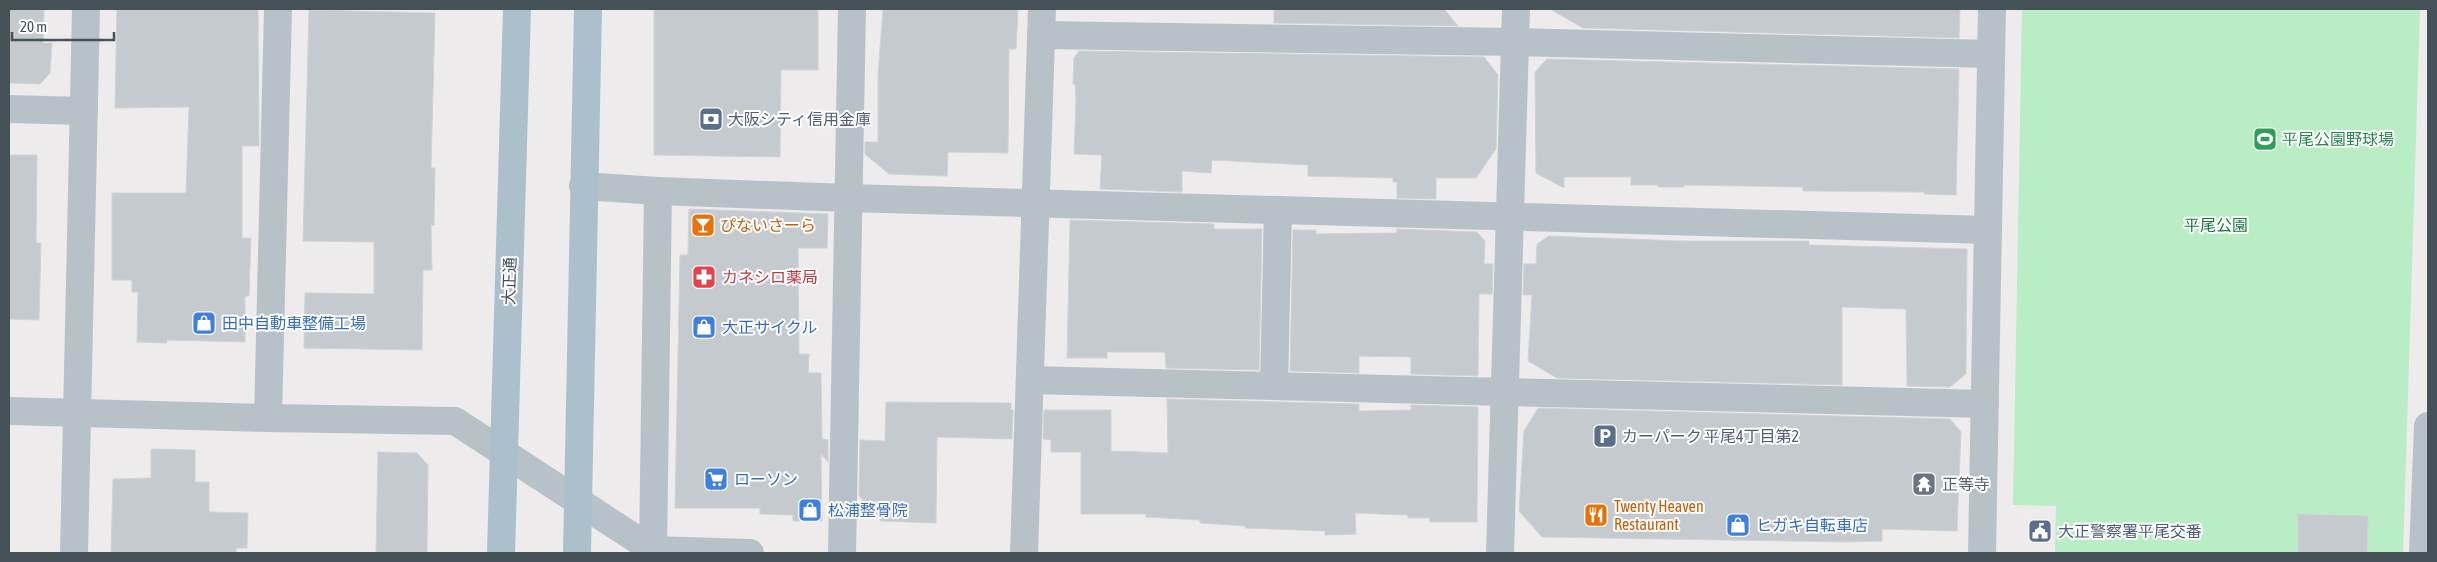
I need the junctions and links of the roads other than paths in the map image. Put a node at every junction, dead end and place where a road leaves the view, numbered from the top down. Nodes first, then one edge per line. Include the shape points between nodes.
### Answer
1 (86, 9) edge
2 (278, 9) edge
3 (517, 9) edge
4 (588, 9) edge
5 (852, 9) edge
6 (1516, 9) edge
7 (1992, 9) edge
8 (1041, 22) edge
9 (1515, 42) junction
10 (1991, 54) junction
11 (9, 109) edge
12 (84, 111) junction
13 (583, 186) junction
14 (658, 191) junction
15 (847, 198) junction
16 (1035, 203) junction
17 (1278, 210) junction
18 (1510, 217) junction
19 (1988, 230) junction
20 (1030, 380) junction
21 (1274, 386) junction
22 (1505, 390) junction
23 (1985, 404) junction
24 (9, 411) edge
25 (77, 412) junction
26 (268, 418) junction
27 (2428, 426) edge
28 (504, 452) junction
29 (579, 502) junction
30 (653, 551) edge
31 (74, 553) edge
32 (501, 553) edge
33 (577, 553) edge
34 (750, 553) edge
35 (842, 553) edge
36 (1024, 553) edge
37 (1500, 553) edge
38 (1982, 553) edge
39 (2424, 553) edge

1 - 12 street
2 - 26 street
3 - 28 main road, 大正通
4 - 13 main road
5 - 15 street
6 - 9 street
7 - 10 street
8 - 9 street
8 - 16 street
9 - 10 street
9 - 18 street
10 - 19 street
11 - 12 street
12 - 25 street
13 - 14 street
13 - 29 main road
14 - 15 street
14 - 30 street
15 - 16 street
15 - 35 street
16 - 17 street
16 - 20 street
17 - 18 street
17 - 21 street
18 - 19 street
18 - 22 street
19 - 23 street
20 - 21 street
20 - 36 street
21 - 22 street
22 - 23 street
22 - 37 street
23 - 38 street
24 - 25 street
25 - 26 street
25 - 31 street
26 - 28 street via 455,421
27 - 39 street
28 - 29 street
28 - 32 main road, 大正通
29 - 30 street
29 - 33 main road
30 - 34 street

